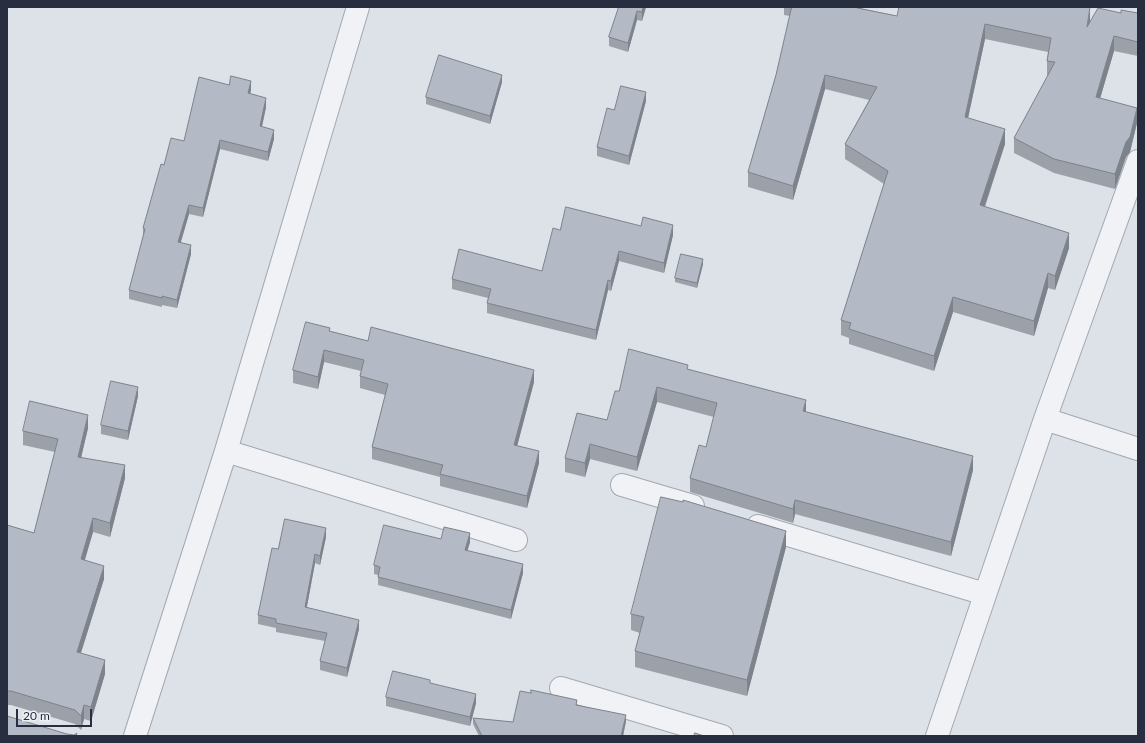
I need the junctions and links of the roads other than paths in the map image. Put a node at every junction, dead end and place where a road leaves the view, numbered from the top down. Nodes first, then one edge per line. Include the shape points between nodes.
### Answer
1 (358, 7) edge
2 (1138, 161) edge
3 (1045, 419) junction
4 (1138, 449) edge
5 (226, 451) junction
6 (622, 485) dead end
7 (712, 512) edge
8 (743, 521) edge
9 (516, 540) dead end
10 (985, 594) junction
11 (561, 688) dead end
12 (135, 736) edge
13 (722, 736) edge
14 (937, 736) edge

1 - 5 street
2 - 3 street
3 - 4 street
3 - 10 street
5 - 9 street
5 - 12 street
6 - 7 street
8 - 10 street
10 - 14 street
11 - 13 street

